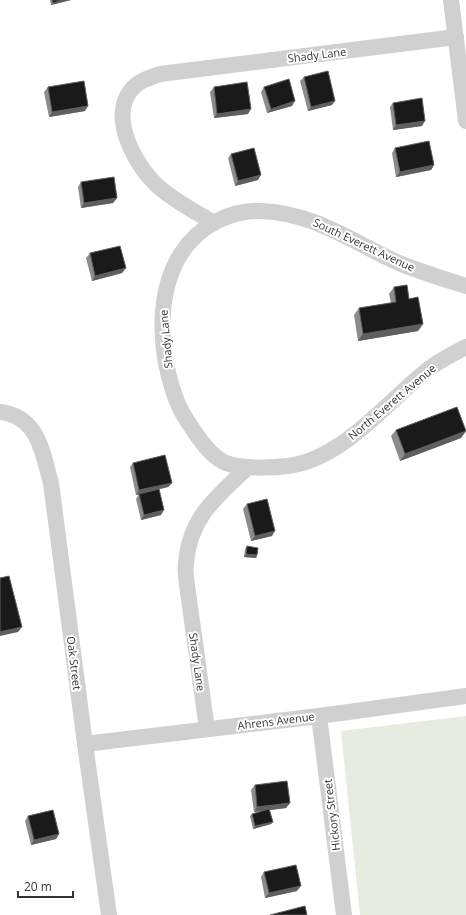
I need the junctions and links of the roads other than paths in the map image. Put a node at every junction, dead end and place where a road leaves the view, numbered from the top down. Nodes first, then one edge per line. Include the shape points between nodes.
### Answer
1 (451, 0) edge
2 (459, 31) edge
3 (466, 121) edge
4 (214, 223) junction
5 (466, 286) edge
6 (466, 347) edge
7 (0, 412) edge
8 (248, 467) junction
9 (466, 696) edge
10 (319, 716) junction
11 (206, 729) junction
12 (85, 744) junction
13 (109, 915) edge
14 (344, 915) edge

1 - 2 street
2 - 3 street
2 - 4 street, Shady Lane via 160,74 140,82 131,90 124,102 122,119 126,137 134,154 145,172 160,188
4 - 5 street, South Everett Avenue via 240,212 284,212 325,225 400,263
4 - 8 street, Shady Lane via 200,232 184,251 173,267 165,289 162,306 165,359 176,400 199,438 212,454 226,463
6 - 8 street, North Everett Avenue via 430,368 349,439 327,452 309,461 290,466
7 - 12 street, Oak Street via 21,418 31,427 39,441 51,483
8 - 11 street, Shady Lane via 210,502 198,520 190,541 186,564
9 - 10 street, Ahrens Avenue
10 - 11 street, Ahrens Avenue
10 - 14 street, Hickory Street
11 - 12 street, Ahrens Avenue
12 - 13 street, Oak Street

